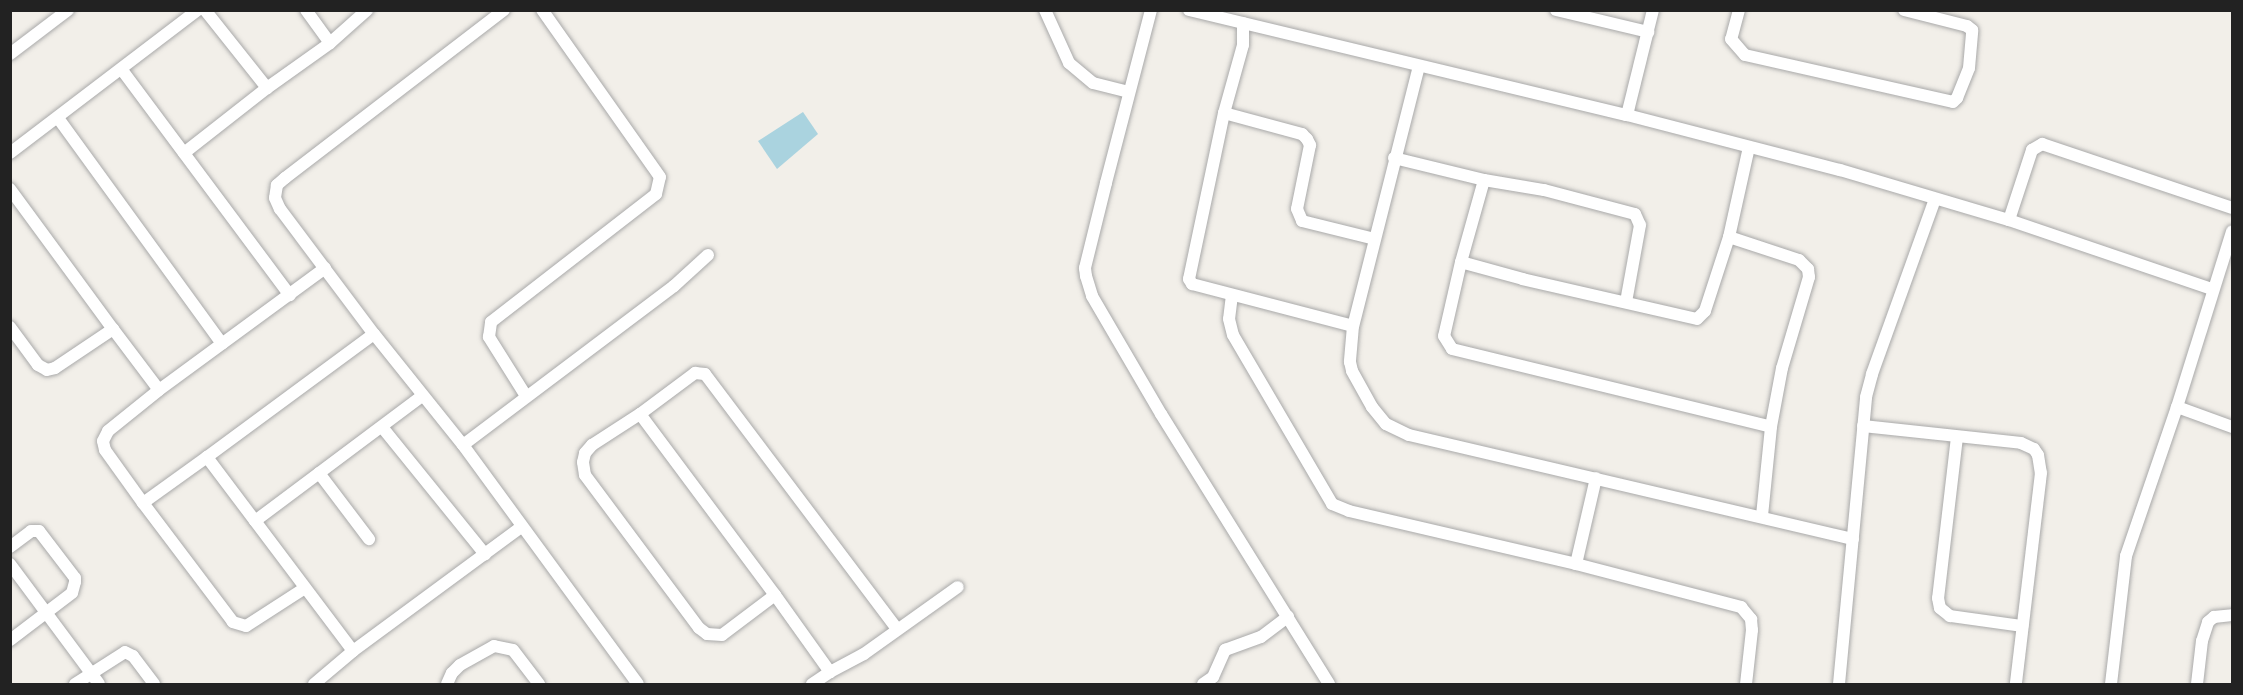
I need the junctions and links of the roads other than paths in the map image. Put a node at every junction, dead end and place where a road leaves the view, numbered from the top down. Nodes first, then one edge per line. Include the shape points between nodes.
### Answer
1 (198, 10) edge
2 (206, 10) edge
3 (306, 10) edge
4 (367, 10) edge
5 (504, 10) edge
6 (542, 10) edge
7 (1045, 10) edge
8 (1152, 10) edge
9 (1189, 10) edge
10 (1556, 10) edge
11 (1653, 10) edge
12 (1739, 10) edge
13 (1905, 10) edge
14 (63, 12) edge
15 (1574, 12) edge
16 (1243, 23) junction
17 (1647, 32) junction
18 (330, 43) junction
19 (10, 54) edge
20 (1419, 66) junction
21 (122, 70) junction
22 (267, 88) junction
23 (1129, 92) junction
24 (1224, 113) junction
25 (1627, 116) junction
26 (58, 118) junction
27 (1749, 147) junction
28 (10, 153) edge
29 (184, 153) junction
30 (1394, 158) junction
31 (1484, 180) junction
32 (10, 189) edge
33 (1935, 199) junction
34 (2232, 208) edge
35 (2009, 220) junction
36 (2232, 231) edge
37 (1729, 237) junction
38 (1375, 238) junction
39 (708, 255) dead end
40 (1461, 262) junction
41 (325, 268) junction
42 (2212, 289) junction
43 (290, 295) junction
44 (1232, 295) junction
45 (1626, 302) junction
46 (1353, 326) junction
47 (10, 327) edge
48 (113, 329) junction
49 (374, 334) junction
50 (222, 344) junction
51 (159, 390) junction
52 (422, 396) junction
53 (526, 396) junction
54 (2177, 407) junction
55 (640, 414) junction
56 (1863, 426) junction
57 (382, 427) junction
58 (1771, 427) junction
59 (2232, 427) edge
60 (1957, 437) junction
61 (463, 445) junction
62 (207, 457) junction
63 (320, 473) junction
64 (1596, 478) junction
65 (142, 503) junction
66 (1762, 516) junction
67 (255, 521) junction
68 (521, 527) junction
69 (369, 539) dead end
70 (1853, 539) junction
71 (10, 547) edge
72 (485, 554) junction
73 (10, 564) edge
74 (1576, 564) junction
75 (958, 587) dead end
76 (305, 588) junction
77 (775, 595) junction
78 (46, 612) junction
79 (2232, 615) edge
80 (1288, 617) junction
81 (2022, 626) junction
82 (897, 629) junction
83 (10, 640) edge
84 (353, 651) junction
85 (830, 672) junction
86 (91, 673) junction
87 (75, 684) edge
88 (99, 684) edge
89 (154, 684) edge
90 (314, 684) edge
91 (447, 684) edge
92 (539, 684) edge
93 (638, 684) edge
94 (812, 684) edge
95 (1203, 684) edge
96 (1329, 684) edge
97 (1746, 684) edge
98 (1839, 684) edge
99 (2016, 684) edge
100 (2111, 684) edge
101 (2197, 684) edge

1 - 21 street
2 - 22 street
3 - 18 street
4 - 18 street
5 - 41 street via 277,185 275,198 280,209
6 - 53 street via 660,177 657,194 491,322 489,337
7 - 23 street via 1069,63 1094,83
8 - 23 street
9 - 16 street
10 - 15 street
11 - 17 street
12 - 13 street via 1731,39 1745,55 1953,102 1969,68 1972,30
14 - 19 street
15 - 17 street
16 - 20 street
16 - 24 street via 1243,45
17 - 25 street
18 - 22 street
20 - 25 street
20 - 30 street
21 - 26 street
21 - 29 street
22 - 29 street
23 - 80 street via 1085,268 1092,296 1220,512
24 - 38 street via 1302,134 1310,145 1297,209 1302,221
24 - 44 street via 1190,279 1192,284
25 - 27 street
26 - 28 street
26 - 50 street
27 - 33 street
27 - 37 street
29 - 43 street
30 - 31 street
30 - 38 street
31 - 40 street
31 - 45 street via 1544,190 1635,214 1640,225
32 - 48 street
33 - 35 street
33 - 56 street via 1872,374
34 - 35 street via 2042,144 2032,150
35 - 42 street
36 - 42 street
37 - 45 street via 1705,311 1697,319
37 - 58 street via 1799,260 1808,269
38 - 46 street
39 - 53 street via 674,286
40 - 45 street
40 - 58 street via 1444,336 1452,349
41 - 43 street
41 - 49 street
42 - 54 street
43 - 50 street
44 - 46 street
44 - 74 street via 1229,319 1233,334 1332,504
46 - 64 street via 1352,371 1386,424 1408,435
47 - 48 street via 38,365 47,369 55,368
48 - 51 street
49 - 52 street
49 - 62 street
50 - 51 street
51 - 65 street via 108,431 103,441 105,450
52 - 57 street
52 - 61 street
53 - 61 street
54 - 59 street
54 - 100 street via 2126,556
55 - 77 street
55 - 77 street via 592,445 585,453 585,475 692,619 707,633 722,635
55 - 82 street via 695,373 705,374
56 - 60 street
56 - 70 street
57 - 63 street
57 - 72 street
58 - 66 street
60 - 81 street via 1940,608 1950,616
60 - 81 street via 2021,443 2038,455 2040,473
61 - 68 street
62 - 65 street
62 - 67 street
63 - 67 street
63 - 69 street
64 - 66 street
64 - 74 street
65 - 76 street via 238,625 246,626
66 - 70 street
67 - 76 street
68 - 72 street
68 - 93 street
70 - 98 street
71 - 78 street via 31,531 39,531 75,578 72,593
72 - 84 street
73 - 78 street
74 - 97 street via 1741,607 1751,619 1752,630
75 - 82 street
76 - 84 street
77 - 85 street
78 - 83 street
78 - 86 street
79 - 101 street via 2214,617 2208,622
80 - 95 street via 1261,637 1225,650 1213,676
80 - 96 street
81 - 99 street
82 - 85 street via 864,654
84 - 90 street
85 - 94 street
86 - 87 street
86 - 88 street
86 - 89 street via 129,652
91 - 92 street via 460,665 494,646 513,650

